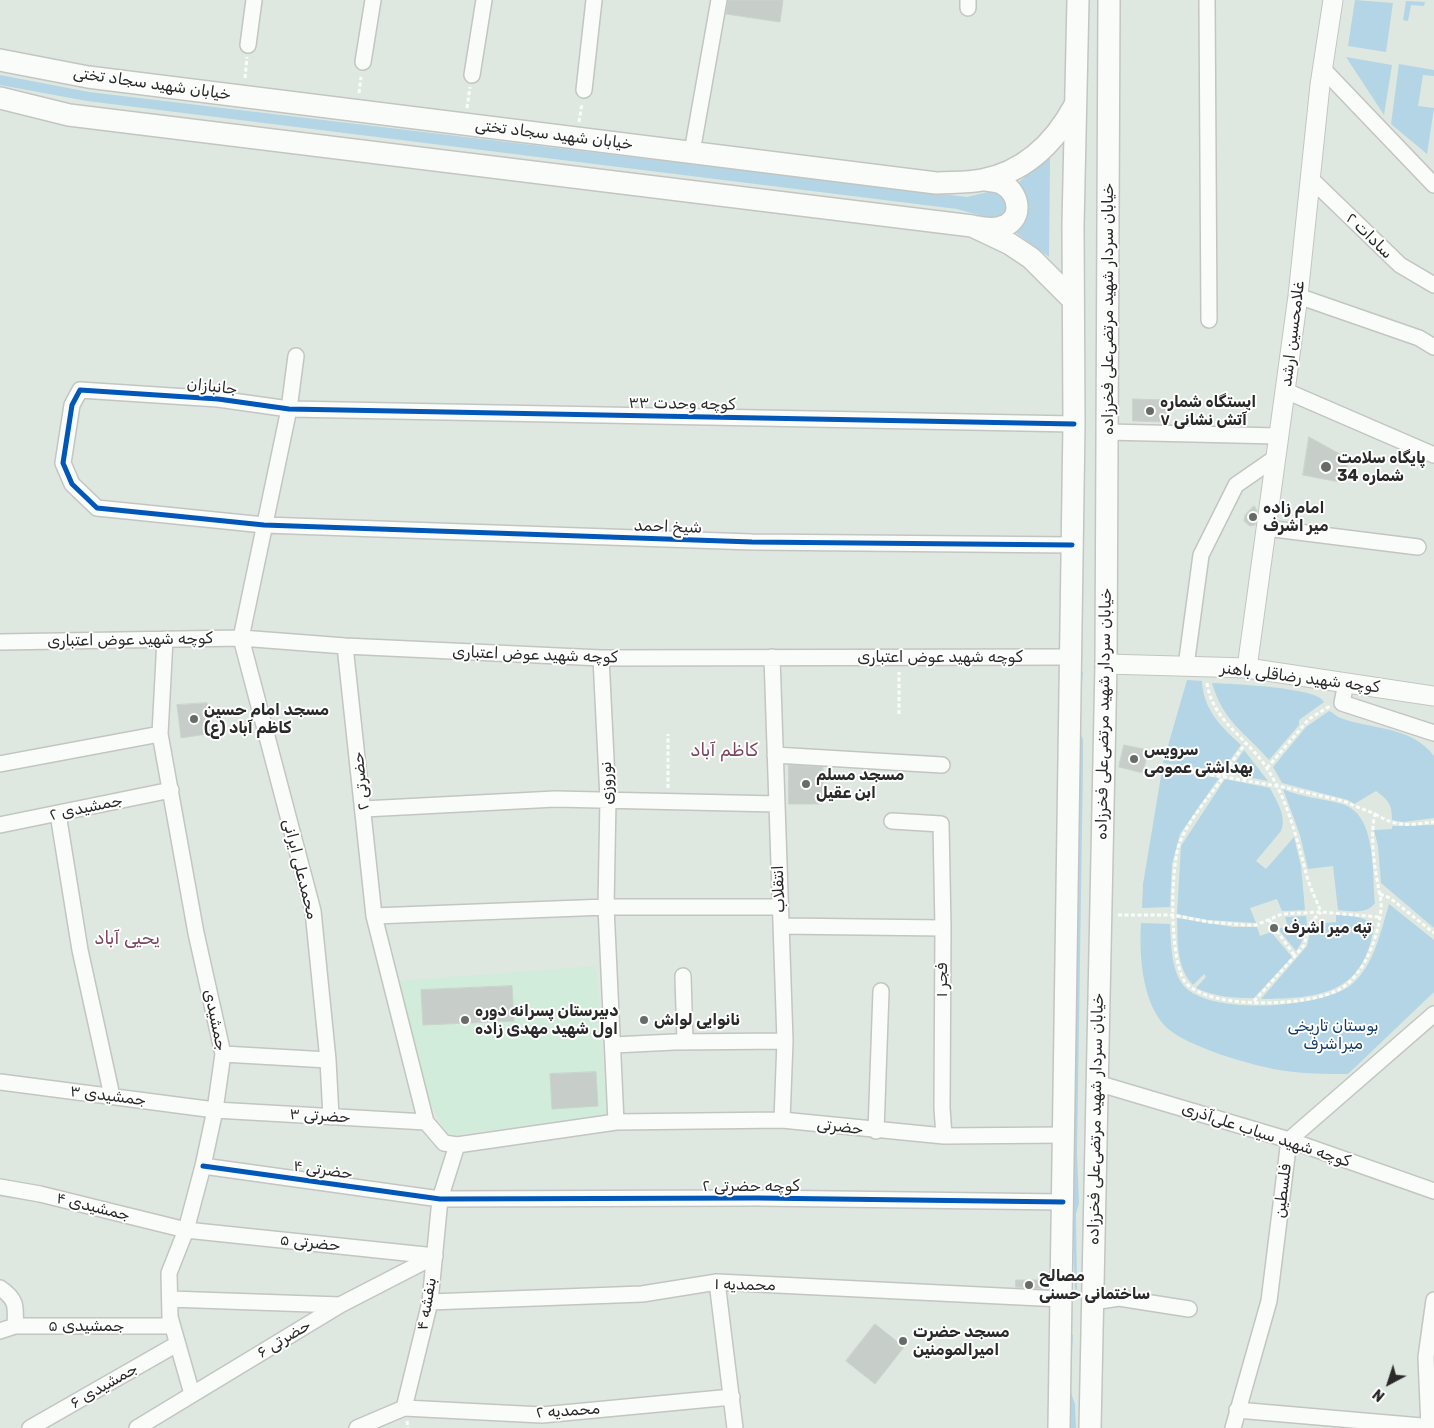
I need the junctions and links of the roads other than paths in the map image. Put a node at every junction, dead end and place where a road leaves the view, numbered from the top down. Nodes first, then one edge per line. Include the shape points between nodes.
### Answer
1 (254, 0) edge
2 (373, 0) edge
3 (484, 0) edge
4 (594, 0) edge
5 (719, 0) edge
6 (1078, 0) edge
7 (1109, 0) edge
8 (1207, 0) edge
9 (1333, 0) edge
10 (248, 46) road end
11 (0, 60) edge
12 (363, 62) road end
13 (1323, 69) junction
14 (472, 75) road end
15 (584, 90) road end
16 (0, 98) edge
17 (1076, 102) junction
18 (692, 152) junction
19 (1310, 178) junction
20 (984, 180) junction
21 (1434, 185) edge
22 (972, 226) junction
23 (1434, 286) edge
24 (1298, 296) junction
25 (1072, 299) junction
26 (1209, 320) dead end
27 (1434, 347) edge
28 (296, 356) dead end
29 (1286, 391) junction
30 (289, 409) junction
31 (1074, 424) junction
32 (1107, 432) junction
33 (1278, 436) junction
34 (1434, 455) edge
35 (1275, 458) junction
36 (264, 525) junction
37 (1266, 528) junction
38 (1072, 545) junction
39 (1418, 547) dead end
40 (241, 638) junction
41 (166, 639) junction
42 (0, 642) edge
43 (345, 646) junction
44 (772, 657) junction
45 (1070, 657) junction
46 (601, 658) junction
47 (1106, 664) junction
48 (1186, 666) junction
49 (1248, 668) junction
50 (1346, 682) junction
51 (1434, 696) edge
52 (160, 734) junction
53 (1434, 734) edge
54 (775, 755) junction
55 (0, 764) edge
56 (942, 765) dead end
57 (171, 790) junction
58 (608, 799) junction
59 (777, 804) junction
60 (364, 809) junction
61 (58, 814) junction
62 (892, 821) dead end
63 (0, 825) edge
64 (606, 907) junction
65 (779, 907) junction
66 (374, 916) junction
67 (781, 926) junction
68 (943, 928) junction
69 (683, 976) dead end
70 (881, 991) dead end
71 (1434, 1014) edge
72 (785, 1041) junction
73 (685, 1042) junction
74 (614, 1045) junction
75 (223, 1054) junction
76 (328, 1060) junction
77 (0, 1082) edge
78 (1097, 1083) junction
79 (112, 1096) junction
80 (215, 1110) junction
81 (331, 1117) junction
82 (782, 1120) junction
83 (426, 1122) junction
84 (616, 1122) junction
85 (876, 1131) junction
86 (1063, 1135) junction
87 (944, 1136) junction
88 (1289, 1140) junction
89 (458, 1145) junction
90 (203, 1166) junction
91 (0, 1187) edge
92 (1434, 1191) edge
93 (440, 1199) junction
94 (1062, 1202) junction
95 (186, 1230) junction
96 (435, 1256) junction
97 (717, 1282) junction
98 (0, 1288) edge
99 (170, 1299) junction
100 (1061, 1299) junction
101 (1434, 1300) edge
102 (430, 1302) junction
103 (1092, 1302) junction
104 (340, 1305) junction
105 (1189, 1309) dead end
106 (16, 1326) junction
107 (172, 1326) junction
108 (0, 1331) edge
109 (178, 1344) junction
110 (192, 1394) junction
111 (732, 1397) junction
112 (404, 1408) junction
113 (1237, 1410) junction
114 (30, 1428) edge
115 (137, 1428) edge
116 (357, 1428) edge
117 (735, 1428) edge
118 (1059, 1428) edge
119 (1090, 1428) edge
120 (1232, 1428) edge
121 (1431, 1428) edge

1 - 10 street
2 - 12 street
3 - 14 street
4 - 15 street
5 - 18 street
6 - 17 main road, خیابان سردار شهید مرتضی‌علی فخرزاده
7 - 32 main road, خیابان سردار شهید مرتضی‌علی فخرزاده
8 - 26 street
9 - 13 street, غلامحسین ارشد
11 - 18 main road, خیابان شهید سجاد تختی via 88,77
13 - 19 street, غلامحسین ارشد
13 - 21 street
16 - 22 main road via 69,115
17 - 20 main road, خیابان شهید سجاد تختی via 1064,126 1047,146 1014,170
17 - 25 main road, خیابان سردار شهید مرتضی‌علی فخرزاده
18 - 20 main road, خیابان شهید سجاد تختی via 936,183
19 - 23 street, سادات ۲ via 1400,265
19 - 24 street, غلامحسین ارشد
20 - 22 main road via 1002,183 1013,193 1018,212 1003,227
22 - 25 main road via 1031,258
24 - 27 street via 1419,338
24 - 29 street, غلامحسین ارشد
25 - 31 main road, خیابان سردار شهید مرتضی‌علی فخرزاده
28 - 30 street
29 - 33 street, غلامحسین ارشد
29 - 34 street
30 - 31 street, کوچه وحدت ۳۳
30 - 36 street
30 - 36 street, جانبازان via 218,399 80,390 72,405 63,463 72,484 97,508
31 - 38 main road, خیابان سردار شهید مرتضی‌علی فخرزاده
32 - 33 street
32 - 47 main road, خیابان سردار شهید مرتضی‌علی فخرزاده
33 - 35 street, غلامحسین ارشد
35 - 37 street, غلامحسین ارشد
35 - 48 street via 1236,485 1202,555
36 - 38 street, شیخ احمد via 752,542
36 - 40 street
37 - 39 street
37 - 49 street, غلامحسین ارشد
38 - 45 main road, خیابان سردار شهید مرتضی‌علی فخرزاده
40 - 41 street, کوچه شهید عوض اعتباری
40 - 43 street, کوچه شهید عوض اعتباری
40 - 76 street, محمدعلی ایرانی via 313,910
41 - 42 street, کوچه شهید عوض اعتباری
41 - 52 street, جمشیدی
43 - 46 street, کوچه شهید عوض اعتباری
43 - 60 street, حضرتی ۲
44 - 45 street, کوچه شهید عوض اعتباری
44 - 46 street, کوچه شهید عوض اعتباری
44 - 54 street, انتقلاب
45 - 86 main road, خیابان سردار شهید مرتضی‌علی فخرزاده
46 - 58 street, نوروزی
47 - 48 street, کوچه شهید رضاقلی باهنر
47 - 78 main road, خیابان سردار شهید مرتضی‌علی فخرزاده
48 - 49 street, کوچه شهید رضاقلی باهنر
49 - 50 street, کوچه شهید رضاقلی باهنر
50 - 51 street, کوچه شهید رضاقلی باهنر
50 - 53 street via 1342,703
52 - 55 street
52 - 57 street, جمشیدی
54 - 56 street
54 - 59 street, انتقلاب
57 - 61 street, جمشیدی ۲
57 - 75 street, جمشیدی via 196,933
58 - 59 street
58 - 60 street
58 - 64 street, نوروزی
59 - 65 street, انتقلاب
60 - 66 street, حضرتی ۲
61 - 63 street, جمشیدی ۲
61 - 79 street via 80,950
62 - 68 street, فجر ۱ via 940,824
64 - 65 street
64 - 66 street
64 - 74 street, نوروزی
65 - 67 street, انتقلاب
66 - 83 street, حضرتی ۲
67 - 68 street
67 - 72 street, انتقلاب
68 - 87 street, فجر ۱
69 - 73 street
70 - 85 street
71 - 88 street, فلسطین
72 - 73 street
72 - 82 street, انتقلاب
73 - 74 street
74 - 84 street, نوروزی
75 - 76 street
75 - 80 street, جمشیدی
76 - 81 street, محمدعلی ایرانی
77 - 79 street, جمشیدی ۳
78 - 88 street, کوچه شهید سیاب علی‌آذری
78 - 103 main road, خیابان سردار شهید مرتضی‌علی فخرزاده
79 - 80 street, جمشیدی ۳
80 - 81 street, حضرتی ۳
80 - 90 street, جمشیدی
81 - 83 street, حضرتی ۳
82 - 84 street, حضرتی
82 - 85 street, حضرتی
83 - 89 street via 444,1142
84 - 89 street, حضرتی
85 - 87 street, حضرتی
86 - 87 street, حضرتی
86 - 94 main road, خیابان سردار شهید مرتضی‌علی فخرزاده
88 - 92 street, کوچه شهید سیاب علی‌آذری
88 - 113 street, فلسطین via 1268,1301
89 - 93 street, بنفشه ۴
90 - 93 street, حضرتی ۴
90 - 95 street, جمشیدی
91 - 95 street, جمشیدی ۴
93 - 94 street, کوچه حضرتی ۲ via 758,1198
93 - 96 street, بنفشه ۴
94 - 100 main road, خیابان سردار شهید مرتضی‌علی فخرزاده
95 - 96 street, حضرتی ۵
95 - 99 street, جمشیدی via 169,1273
96 - 102 street, بنفشه ۴
96 - 104 street, حضرتی ۶
97 - 100 street, محمدیه ۱
97 - 102 street, محمدیه ۱ via 642,1294
97 - 111 street
98 - 106 street via 12,1296
99 - 104 street
99 - 107 street, جمشیدی
100 - 103 main road
100 - 118 main road, خیابان سردار شهید مرتضی‌علی فخرزاده
101 - 121 street via 1426,1358
102 - 112 street, بنفشه ۴
103 - 105 street via 1119,1298
103 - 119 main road, خیابان سردار شهید مرتضی‌علی فخرزاده
104 - 110 street, حضرتی ۶
106 - 107 street, جمشیدی ۵
106 - 108 street, جمشیدی ۵
107 - 109 street, جمشیدی
109 - 110 street, جمشیدی
109 - 114 street, جمشیدی ۶
110 - 115 street, حضرتی ۶
111 - 112 street, محمدیه ۲ via 542,1415
111 - 117 street
112 - 116 street
113 - 120 street, فلسطین
113 - 121 street

